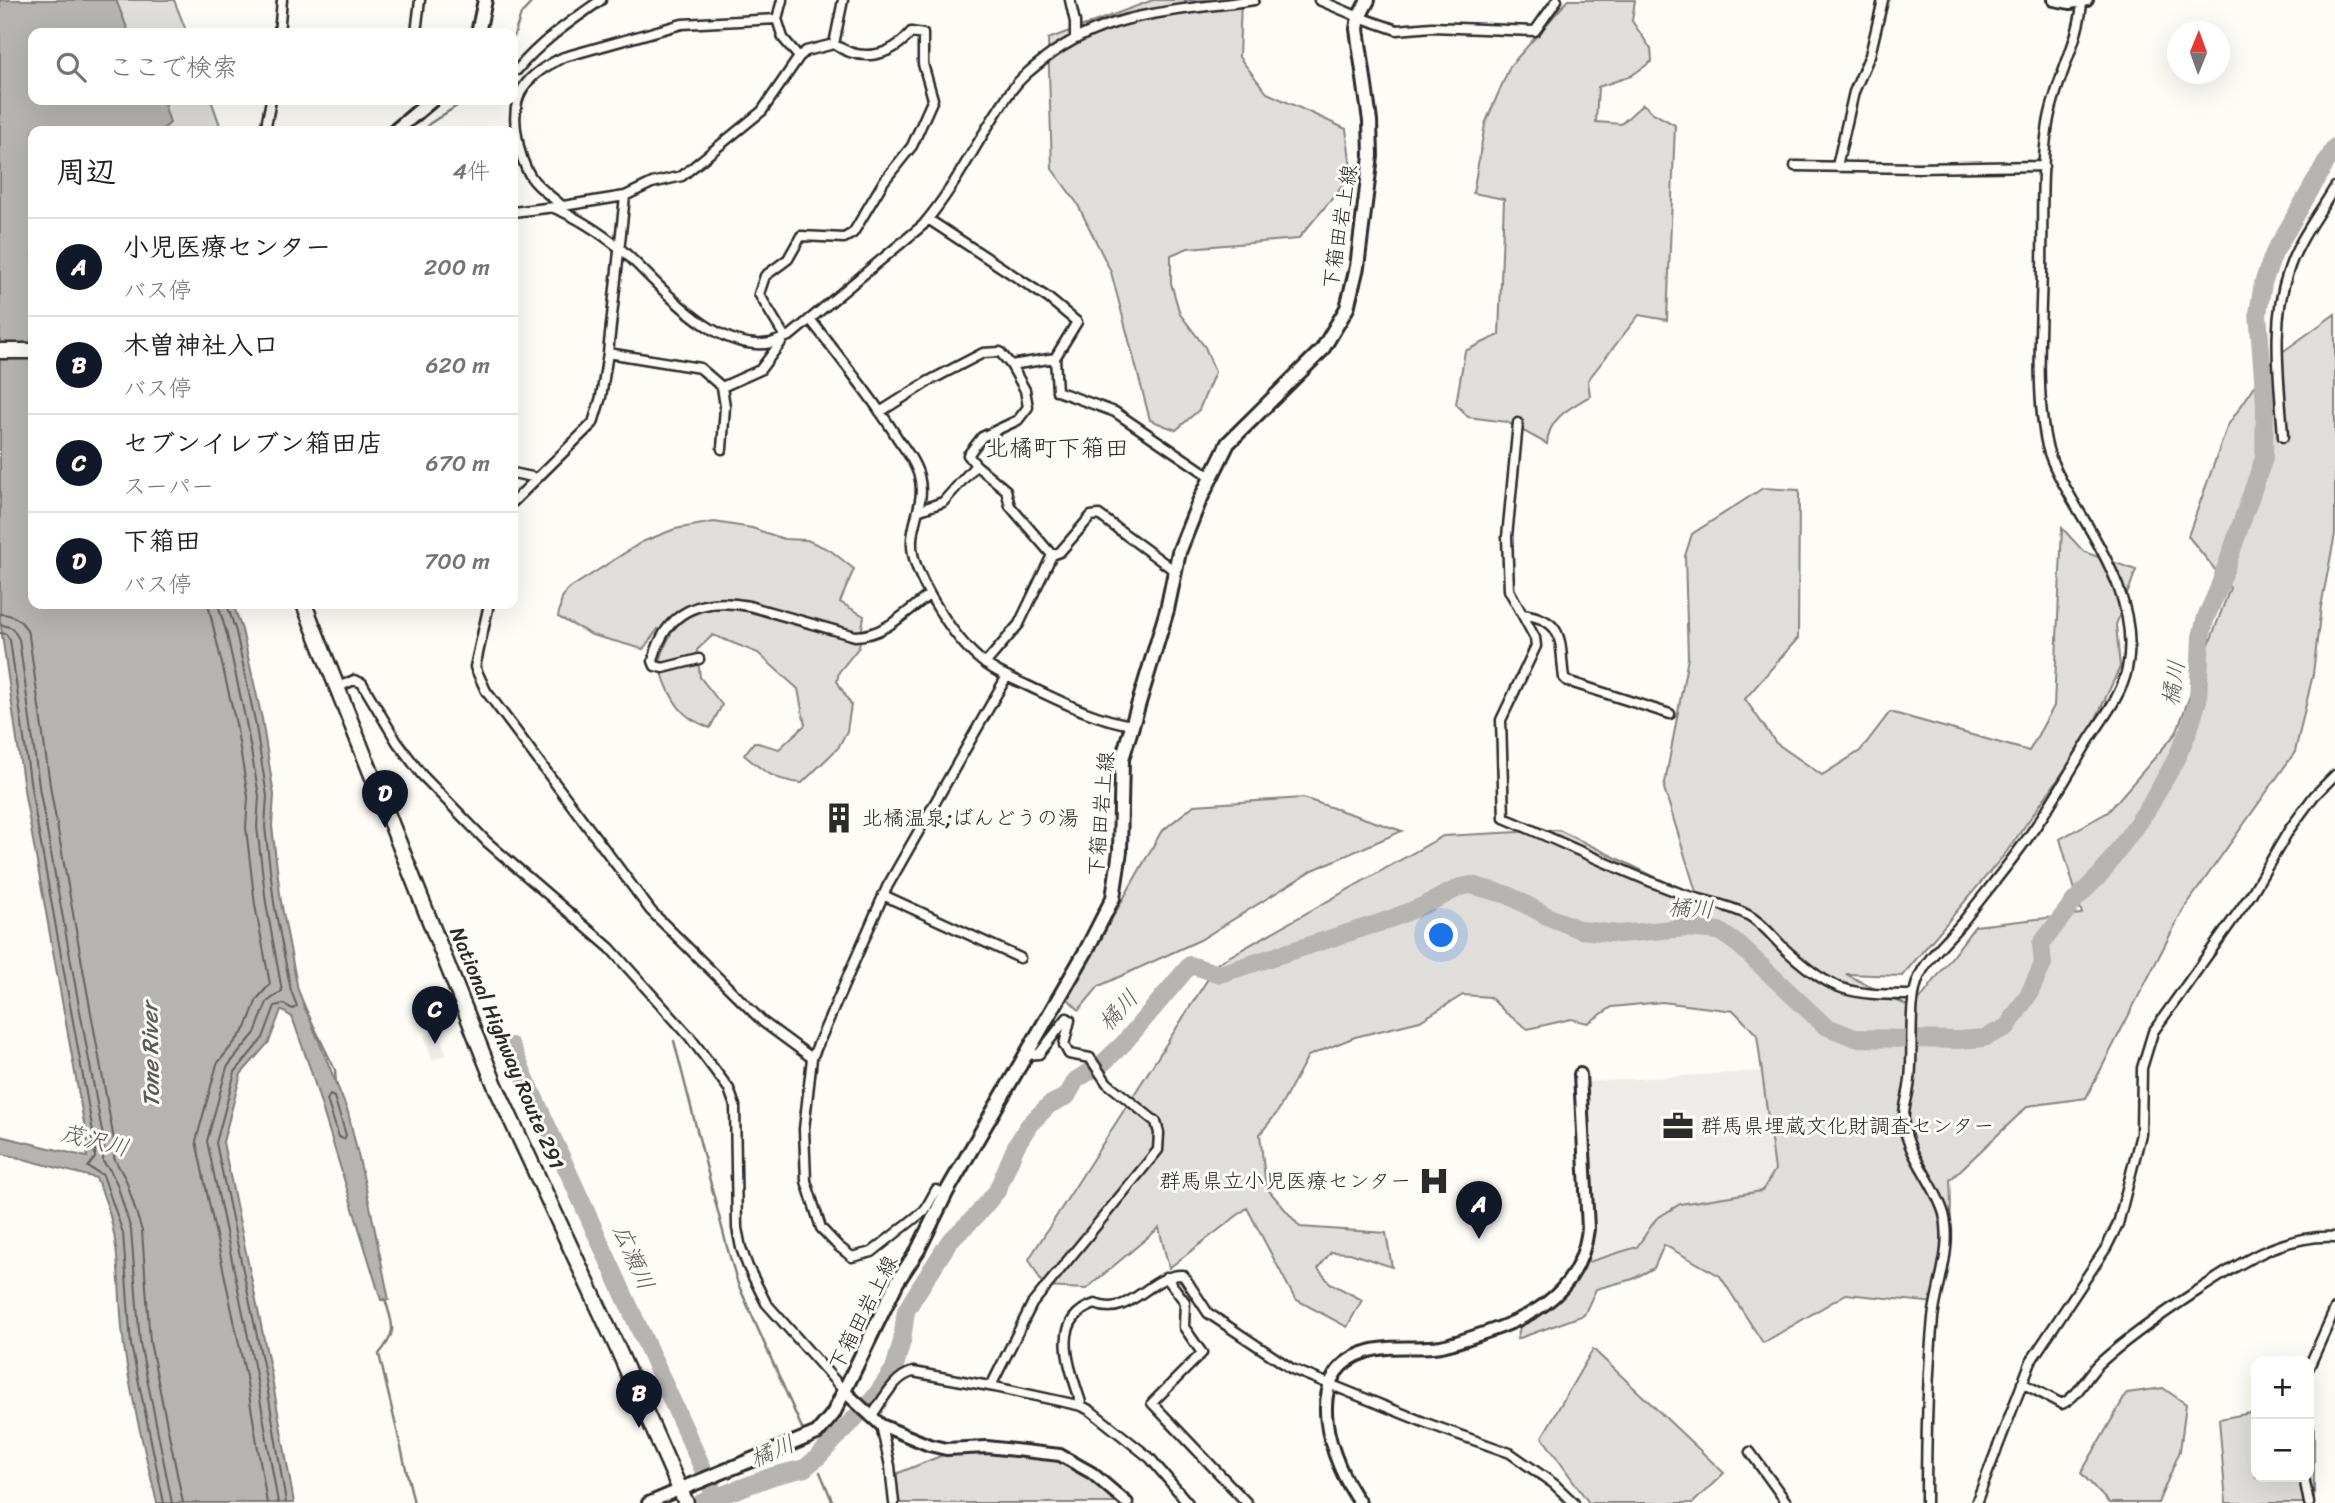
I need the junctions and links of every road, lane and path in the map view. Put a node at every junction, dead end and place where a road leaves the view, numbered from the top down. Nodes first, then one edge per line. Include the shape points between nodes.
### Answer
1 (282, 0) edge
2 (420, 0) edge
3 (485, 0) edge
4 (601, 0) edge
5 (782, 0) edge
6 (843, 0) edge
7 (1070, 0) edge
8 (1254, 0) edge
9 (1319, 0) edge
10 (1368, 0) edge
11 (1557, 0) edge
12 (1883, 0) edge
13 (2054, 0) edge
14 (2083, 0) edge
15 (1359, 17) junction
16 (777, 19) junction
17 (279, 28) edge
18 (417, 28) edge
19 (479, 28) edge
20 (1075, 38) junction
21 (834, 44) junction
22 (799, 57) junction
23 (518, 66) edge
24 (518, 72) edge
25 (526, 81) junction
26 (518, 97) edge
27 (270, 105) edge
28 (426, 105) edge
29 (515, 105) edge
30 (266, 126) edge
31 (401, 126) edge
32 (514, 126) edge
33 (518, 157) edge
34 (1795, 166) dead end
35 (1838, 166) junction
36 (2044, 166) junction
37 (2335, 187) edge
38 (625, 196) junction
39 (563, 206) junction
40 (551, 207) junction
41 (518, 211) edge
42 (928, 219) junction
43 (619, 248) junction
44 (810, 319) junction
45 (785, 337) junction
46 (0, 351) edge
47 (28, 351) edge
48 (608, 353) junction
49 (1055, 358) junction
50 (1011, 365) junction
51 (722, 387) junction
52 (880, 412) junction
53 (1518, 423) dead end
54 (2283, 437) dead end
55 (722, 449) dead end
56 (976, 464) junction
57 (518, 474) edge
58 (1208, 475) dead end
59 (537, 478) junction
60 (518, 497) edge
61 (919, 510) junction
62 (1052, 555) junction
63 (1175, 572) junction
64 (929, 595) junction
65 (306, 609) edge
66 (488, 609) edge
67 (1523, 614) junction
68 (699, 659) dead end
69 (985, 664) junction
70 (1007, 676) junction
71 (339, 687) junction
72 (1670, 714) dead end
73 (1132, 725) junction
74 (2335, 775) edge
75 (883, 895) junction
76 (1020, 957) dead end
77 (1913, 995) junction
78 (1026, 1055) junction
79 (812, 1058) junction
80 (1580, 1074) dead end
81 (946, 1193) junction
82 (2335, 1237) edge
83 (1166, 1278) junction
84 (2335, 1309) edge
85 (2314, 1356) edge
86 (2022, 1383) junction
87 (1330, 1385) junction
88 (991, 1386) junction
89 (845, 1392) junction
90 (1082, 1406) junction
91 (869, 1416) junction
92 (881, 1425) junction
93 (1750, 1452) dead end
94 (2305, 1482) edge
95 (684, 1498) edge
96 (648, 1503) edge
97 (894, 1503) edge
98 (1127, 1503) edge
99 (1188, 1503) edge
100 (1247, 1503) edge
101 (1360, 1503) edge
102 (1574, 1503) edge
103 (1787, 1503) edge
104 (1926, 1503) edge
105 (1976, 1503) edge
106 (2309, 1503) edge

1 - 17 street
2 - 18 street
3 - 19 main road
4 - 23 street via 565,24
5 - 16 street
6 - 21 street
7 - 20 street
8 - 20 street via 1149,13
9 - 15 street
10 - 15 main road, 下箱田岩上線
11 - 15 street via 1535,31 1397,30
12 - 35 street via 1870,55 1854,92
13 - 14 street
14 - 36 street via 2047,125
15 - 63 main road, 下箱田岩上線 via 1371,156 1347,308 1322,350 1228,443 1199,502
16 - 22 street via 783,38
16 - 25 street via 682,24 564,57
20 - 42 street via 1028,71 1012,89
21 - 22 street
21 - 45 street via 865,57 886,52 911,32 923,34 923,64 933,99 912,146 884,181 853,233 844,238 800,236 788,259 765,276 759,294
22 - 38 street via 762,111 682,176
24 - 25 street
25 - 26 street
27 - 30 street
28 - 31 main road
29 - 32 street
33 - 39 street via 531,178
34 - 35 street
35 - 36 street
36 - 77 street via 2040,380 2047,445 2120,593 2127,619 2127,669 2118,693 2062,788 1920,973
37 - 54 street via 2288,269 2280,300
38 - 39 street
38 - 43 street
39 - 40 street
40 - 41 street
40 - 43 street via 573,216
42 - 44 street
42 - 49 street via 1077,322
43 - 45 street via 714,332 747,342 770,343
43 - 48 street
44 - 45 street
44 - 52 street
45 - 51 street via 760,370
46 - 47 highway
48 - 51 street via 700,368
48 - 59 street via 593,423
49 - 50 street
49 - 58 street via 1057,391 1115,412
50 - 52 street via 1000,352 984,353
50 - 56 street via 1025,390 1028,407 1018,420 982,437 968,455
51 - 55 street
52 - 61 street via 914,464 922,492
53 - 67 street via 1507,537 1509,590
56 - 61 street via 943,502
56 - 62 street via 1006,490 1010,506
57 - 59 street
59 - 60 street
61 - 64 street via 911,543
62 - 63 street via 1060,552 1091,516 1099,515
62 - 69 street via 1019,624
63 - 73 main road, 下箱田岩上線
64 - 68 street via 887,627 862,636 749,606 699,605 677,619 662,638 653,661 663,668
64 - 69 street
65 - 71 highway, National Highway Route 291
66 - 79 street via 475,667 486,691 651,911 763,1022
67 - 72 street via 1543,619 1557,630 1567,681
67 - 77 street via 1536,646 1501,720 1504,818 1679,893 1750,916 1838,989
69 - 70 street
70 - 73 street via 1083,712
70 - 75 street
71 - 89 street via 362,682 422,775 487,842 610,948 713,1066 735,1106 737,1228 747,1267 766,1303
71 - 95 highway, National Highway Route 291 via 495,1085
73 - 78 main road, 下箱田岩上線 via 1122,759 1120,851 1113,898
74 - 86 street via 2289,830 2252,893 2153,1032 2142,1068 2141,1134 2118,1224 2031,1360
75 - 76 street
75 - 79 street
77 - 104 street via 1913,1047 1904,1125 1945,1216 1946,1241 1934,1314
78 - 81 main road, 下箱田岩上線
78 - 88 street via 1039,1055 1067,1018 1070,1020 1064,1045 1069,1054 1090,1058 1107,1083 1156,1122 1158,1150 1032,1304
79 - 81 street via 804,1129 807,1181 821,1228 838,1246 852,1257 872,1252 925,1210 936,1190
80 - 87 street via 1588,1229 1581,1259 1560,1291 1519,1322 1474,1337 1440,1346 1366,1352 1340,1368
81 - 89 main road, 下箱田岩上線
82 - 86 street via 2302,1238 2246,1259 2130,1336 2094,1367 2071,1400 2062,1404
83 - 87 street via 1183,1275 1208,1313 1223,1325 1292,1369
83 - 90 street via 1124,1305 1088,1306 1070,1321 1066,1350
83 - 100 street via 1185,1302 1184,1327 1202,1353 1152,1403
84 - 85 street
86 - 105 street
87 - 101 street via 1326,1429
87 - 102 street via 1510,1453
88 - 90 street
88 - 91 street via 905,1374
89 - 91 street
89 - 95 main road, 下箱田岩上線 via 817,1433 699,1482
90 - 99 street via 1150,1458
91 - 92 street
92 - 97 street
92 - 98 street via 946,1449 987,1447 1060,1455 1092,1473
93 - 103 street
94 - 106 street
95 - 96 street

